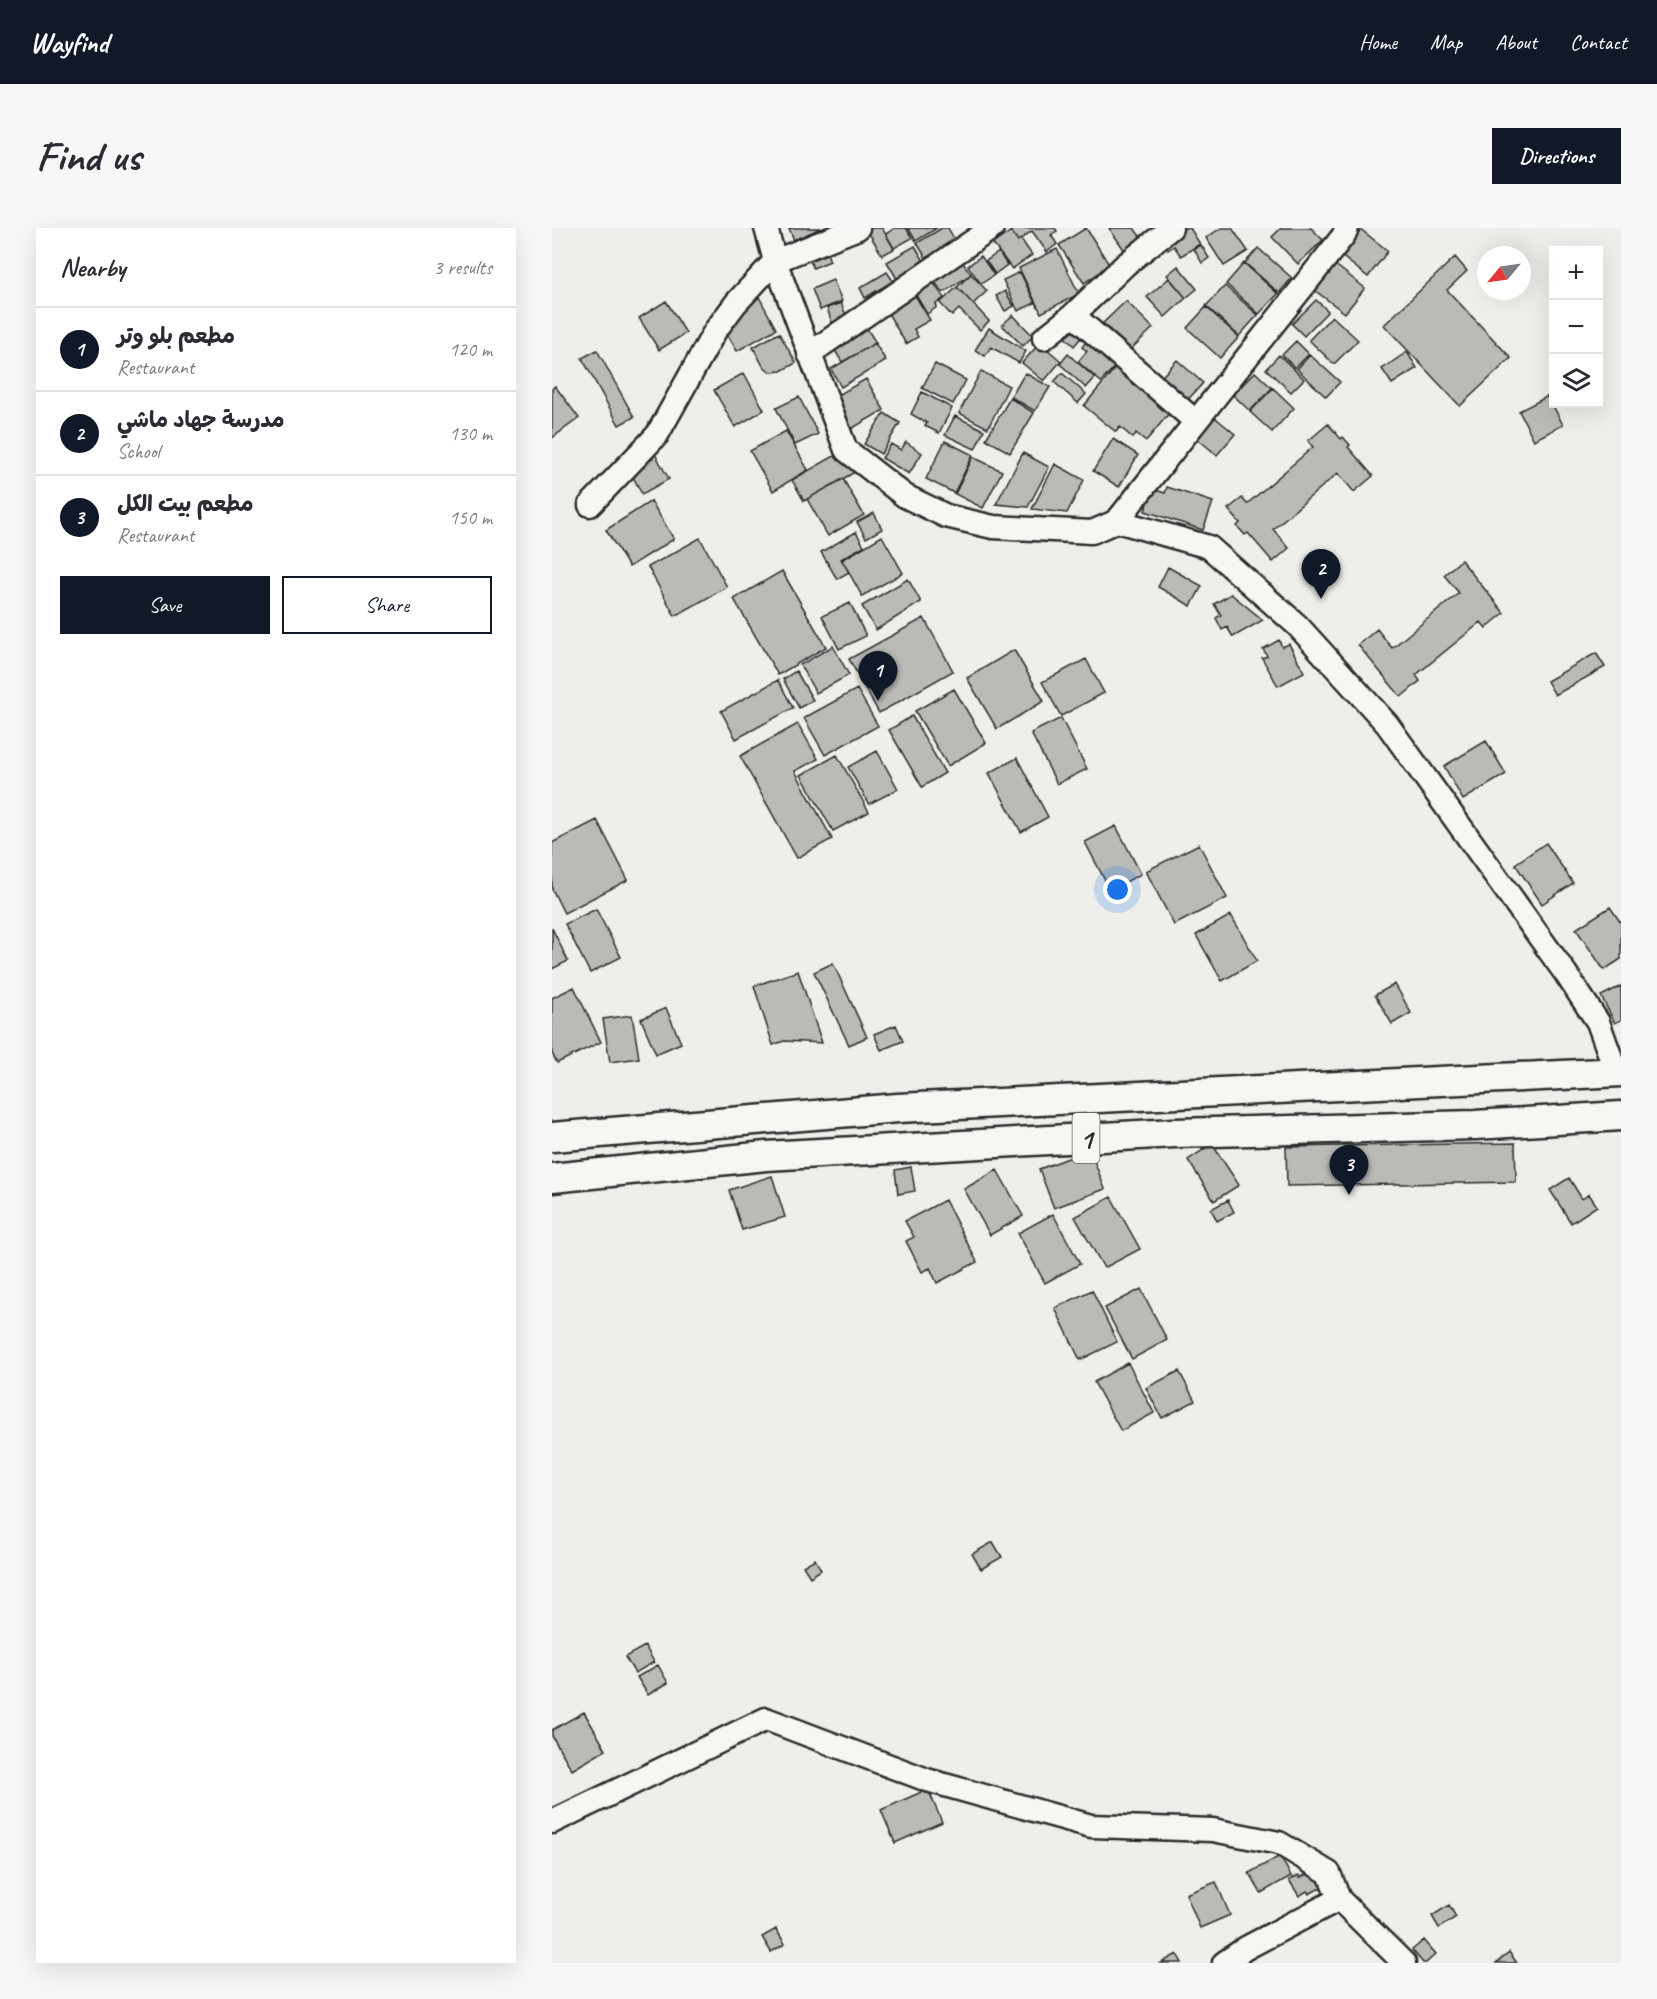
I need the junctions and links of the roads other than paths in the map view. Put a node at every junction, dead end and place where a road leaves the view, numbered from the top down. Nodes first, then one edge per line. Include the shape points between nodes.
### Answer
1 (766, 228) edge
2 (858, 228) edge
3 (992, 228) edge
4 (1171, 228) edge
5 (1347, 228) edge
6 (775, 261) junction
7 (1072, 315) junction
8 (1044, 338) dead end
9 (809, 354) junction
10 (1195, 421) junction
11 (590, 505) dead end
12 (1117, 521) junction
13 (1618, 1072) edge
14 (1178, 1093) junction
15 (1621, 1116) edge
16 (1175, 1133) junction
17 (552, 1137) edge
18 (552, 1178) edge
19 (552, 1822) edge
20 (1339, 1899) junction
21 (1224, 1963) edge
22 (1404, 1963) edge

1 - 6 street
2 - 6 street
3 - 9 street
4 - 7 street
5 - 10 street
6 - 9 street
6 - 11 street via 715,331 657,435
7 - 8 street
7 - 10 street
9 - 12 street via 846,450 905,496 946,516 993,527 1092,532
10 - 12 street
12 - 13 street via 1209,547 1297,624 1387,724 1598,1022
13 - 14 main road, 1
14 - 16 main road
14 - 17 main road, 1 via 898,1108
15 - 16 main road, 1 via 1475,1125
16 - 18 main road, 1 via 766,1156
19 - 20 street via 766,1719 927,1780 1091,1826 1213,1830 1279,1843 1329,1873
20 - 21 street
20 - 22 street

